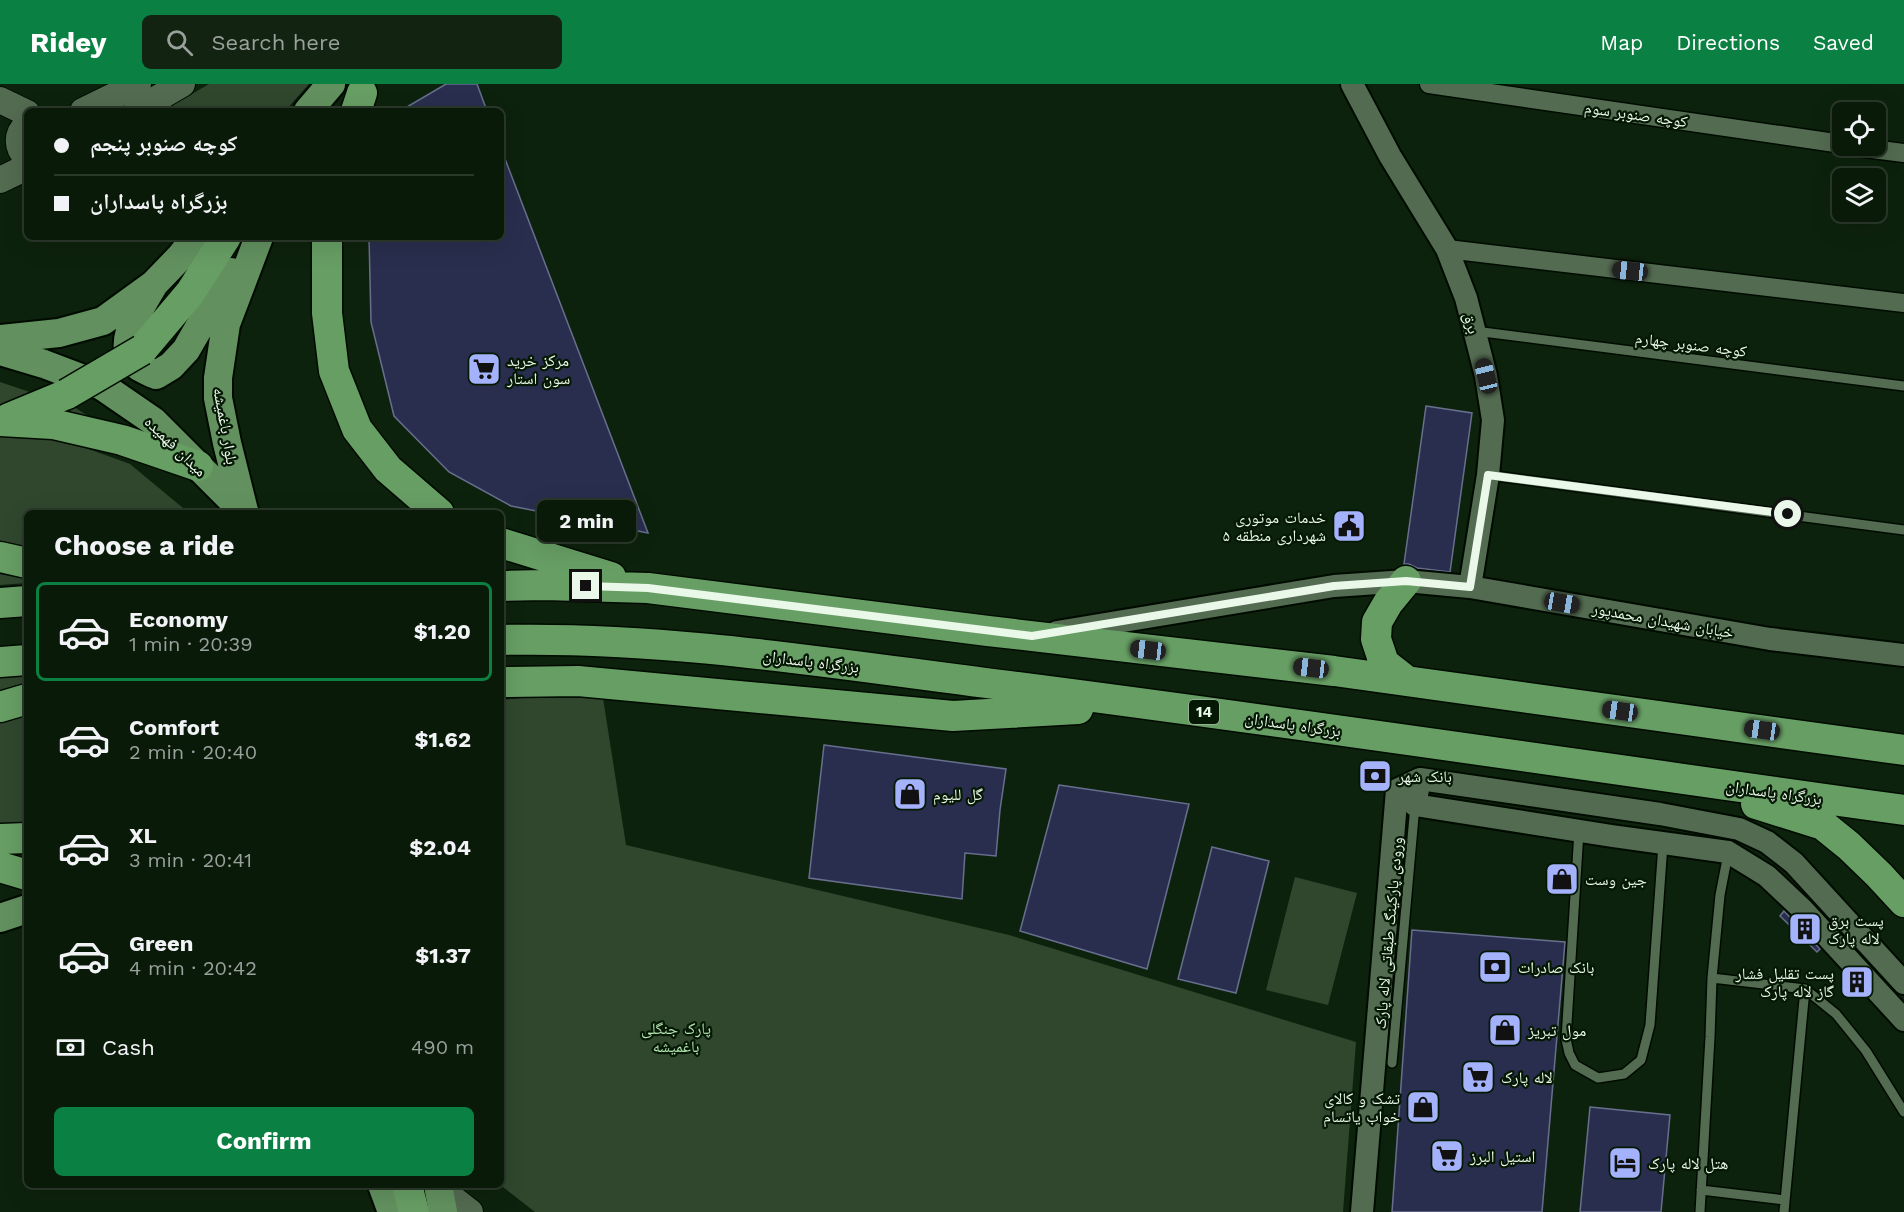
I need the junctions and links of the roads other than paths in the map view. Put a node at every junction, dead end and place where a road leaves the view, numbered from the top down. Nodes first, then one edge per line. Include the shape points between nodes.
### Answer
1 (138, 84) edge
2 (182, 84) edge
3 (331, 84) edge
4 (1352, 84) edge
5 (1429, 84) edge
6 (0, 100) edge
7 (89, 108) edge
8 (141, 108) edge
9 (311, 108) edge
10 (20, 131) edge
11 (1832, 143) edge
12 (1886, 151) edge
13 (1904, 153) edge
14 (24, 168) edge
15 (0, 180) edge
16 (193, 240) edge
17 (224, 240) edge
18 (255, 240) edge
19 (256, 240) edge
20 (327, 240) edge
21 (1447, 249) junction
22 (154, 284) junction
23 (1904, 303) edge
24 (1474, 331) junction
25 (0, 339) edge
26 (0, 351) edge
27 (1904, 386) edge
28 (2, 421) edge
29 (198, 466) junction
30 (1488, 475) junction
31 (241, 510) edge
32 (243, 510) edge
33 (436, 510) edge
34 (1904, 530) edge
35 (504, 544) edge
36 (0, 557) edge
37 (24, 562) edge
38 (1406, 581) junction
39 (504, 586) edge
40 (1470, 587) junction
41 (648, 588) junction
42 (24, 602) edge
43 (0, 603) edge
44 (1032, 636) junction
45 (504, 640) edge
46 (1904, 655) edge
47 (24, 660) edge
48 (0, 662) edge
49 (1407, 681) junction
50 (504, 682) edge
51 (24, 700) edge
52 (1156, 705) junction
53 (0, 707) edge
54 (1904, 750) edge
55 (1674, 778) junction
56 (1420, 779) junction
57 (1415, 805) junction
58 (1904, 810) edge
59 (1579, 831) junction
60 (1605, 835) junction
61 (24, 838) edge
62 (0, 839) edge
63 (1663, 844) junction
64 (1728, 852) junction
65 (1794, 863) junction
66 (0, 867) edge
67 (24, 874) edge
68 (1904, 902) edge
69 (24, 910) edge
70 (0, 918) edge
71 (0, 927) edge
72 (24, 929) edge
73 (1712, 978) junction
74 (1904, 983) edge
75 (1805, 989) junction
76 (1904, 1020) edge
77 (1392, 1063) dead end
78 (1904, 1112) edge
79 (383, 1188) edge
80 (408, 1188) edge
81 (1701, 1191) junction
82 (440, 1195) edge
83 (1785, 1200) junction
84 (392, 1212) edge
85 (414, 1212) edge
86 (470, 1212) edge
87 (1362, 1212) edge
88 (1700, 1212) edge
89 (1784, 1212) edge

1 - 7 main road
2 - 8 main road
3 - 9 main road
4 - 21 street, برق
5 - 11 street, کوچه صنوبر سوم
6 - 10 main road
12 - 13 street
14 - 15 main road
16 - 22 main road
17 - 28 highway, bridge via 190,293 142,350 67,394
18 - 22 main road via 223,285 186,350 156,375 137,366 127,350 129,329
19 - 32 main road, بلوار باغمیشه via 226,324 218,378 222,421
20 - 33 highway via 327,312 334,371 357,429 388,469
21 - 23 street
21 - 24 street, برق
22 - 25 main road via 104,321 59,333
24 - 27 lane, کوچه صنوبر چهارم
24 - 30 street, برق via 1492,420
26 - 29 main road, میدان فهمیده via 102,386 153,421
28 - 29 highway via 53,424 122,440
29 - 31 main road, میدان فهمیده
30 - 34 lane
30 - 40 street, برق
35 - 41 highway
36 - 37 highway
38 - 40 street, خیابان شهیدان محمدپور
38 - 44 street, خیابان شهیدان محمدپور via 1334,586
38 - 49 highway via 1377,622 1376,639 1384,663
39 - 41 highway
40 - 46 street, خیابان شهیدان محمدپور via 1770,639
41 - 44 highway
42 - 43 highway
44 - 49 highway
45 - 52 highway, بزرگراه پاسداران / 14 via 693,646
47 - 48 highway
49 - 54 highway
50 - 52 highway via 578,681 953,716
51 - 53 highway
52 - 55 highway, بزرگراه پاسداران / 14
55 - 58 highway, بزرگراه پاسداران / 14
55 - 68 highway via 1823,825
56 - 57 street
56 - 65 street via 1740,829 1767,842
56 - 87 street via 1397,790
57 - 59 street
57 - 77 lane, ورودی پارکینگ طبقاتی لاله پارک
59 - 60 street
59 - 63 lane via 1566,1039 1575,1065 1598,1078 1624,1074 1641,1060 1650,1025
60 - 63 street
60 - 65 street via 1608,815 1735,837
61 - 62 highway
63 - 64 street
64 - 73 lane
64 - 76 street via 1767,876
65 - 74 street
66 - 67 highway
69 - 70 main road
71 - 72 main road
73 - 75 lane
73 - 81 lane
75 - 78 lane via 1836,1014 1866,1051
75 - 83 lane
79 - 84 main road
80 - 85 highway
81 - 83 lane
81 - 88 lane
82 - 86 main road
83 - 89 lane

